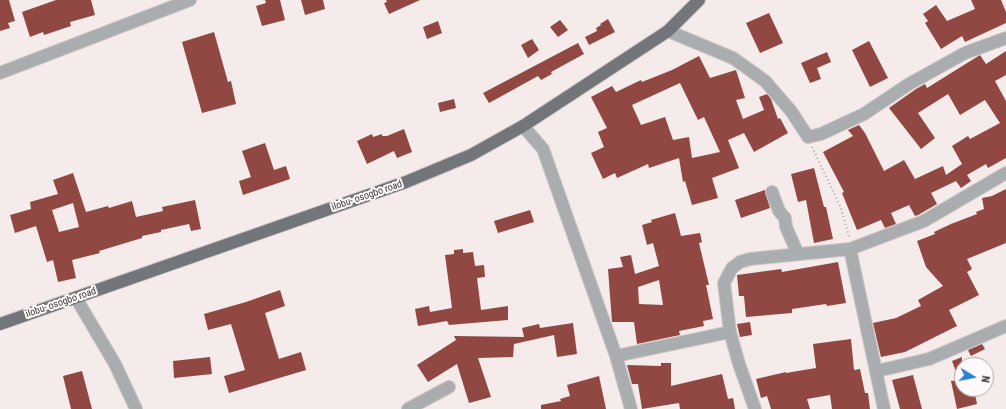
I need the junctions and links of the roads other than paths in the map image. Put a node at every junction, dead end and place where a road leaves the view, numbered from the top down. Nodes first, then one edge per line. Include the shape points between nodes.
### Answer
1 (190, 0) edge
2 (699, 0) edge
3 (668, 31) junction
4 (1006, 38) edge
5 (0, 73) edge
6 (523, 126) junction
7 (1006, 173) edge
8 (772, 192) dead end
9 (850, 249) junction
10 (798, 254) junction
11 (76, 298) junction
12 (0, 324) edge
13 (1006, 326) edge
14 (730, 332) junction
15 (616, 356) junction
16 (877, 371) junction
17 (449, 387) dead end
18 (136, 409) edge
19 (408, 409) edge
20 (631, 409) edge
21 (755, 409) edge
22 (884, 409) edge

1 - 5 street
2 - 3 main road, ilobu- osogbo road
3 - 4 street via 733,58 765,81 791,111 808,136 821,134 864,114 909,84 965,53
3 - 6 main road, ilobu- osogbo road
6 - 11 main road, ilobu- osogbo road via 471,156 406,182
6 - 15 street via 543,149
7 - 9 street via 924,221
8 - 10 street
9 - 10 street
9 - 16 street
10 - 14 street via 750,259 732,268 724,283
11 - 12 main road, ilobu- osogbo road
11 - 18 street via 115,364
13 - 16 street via 929,358
14 - 15 street
14 - 21 street
15 - 20 street
16 - 22 street
17 - 19 street

